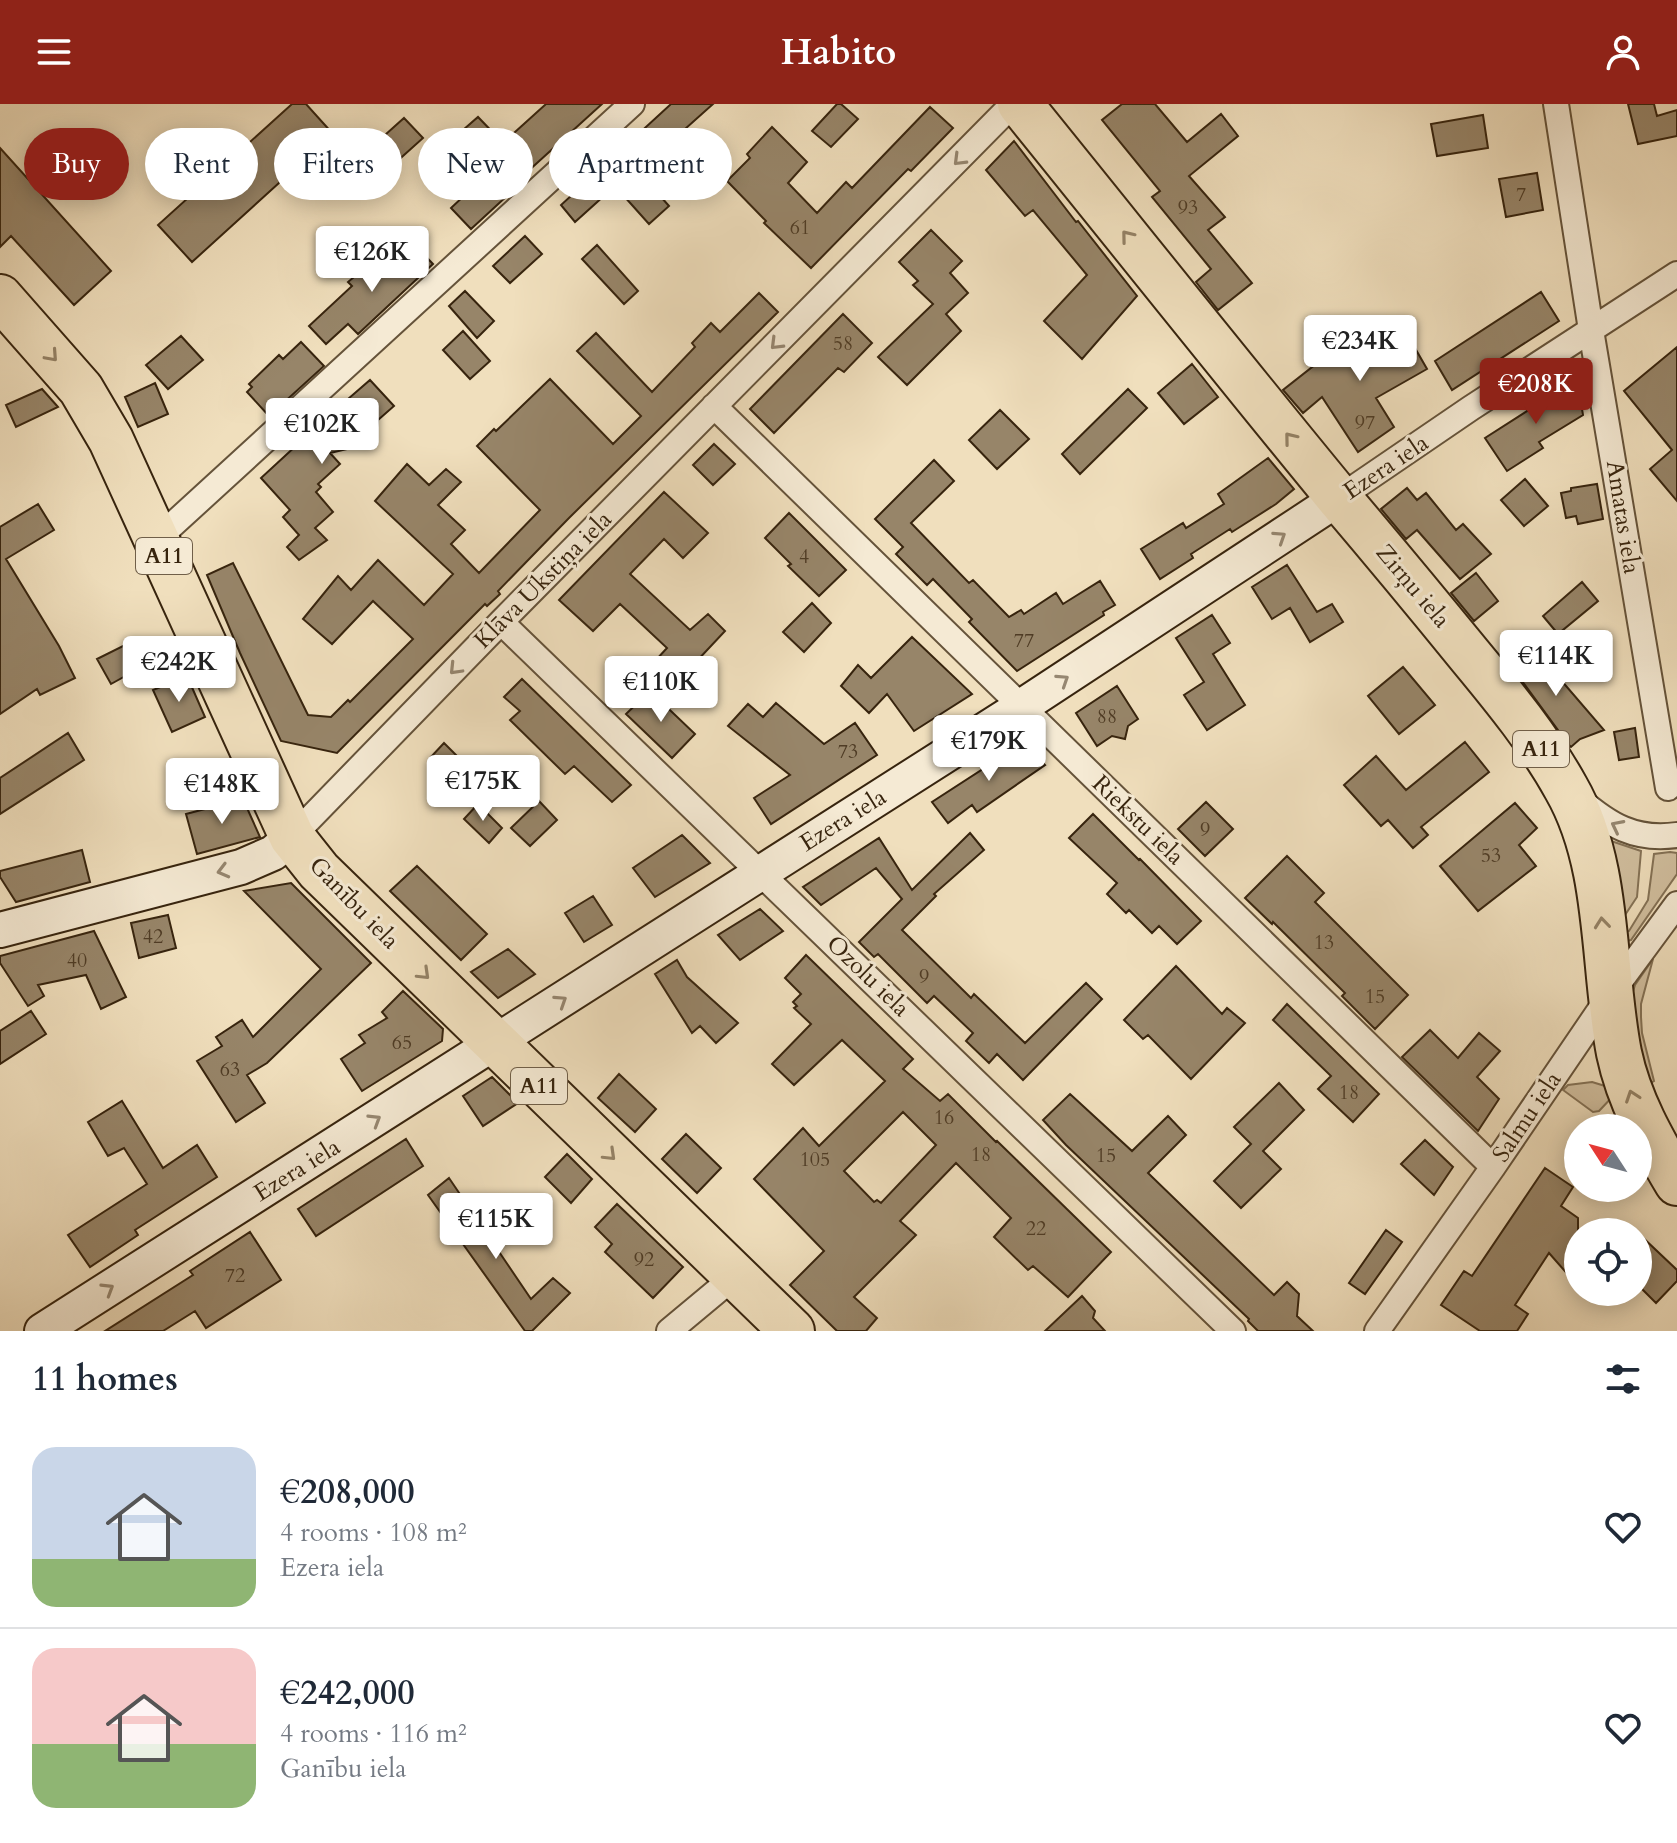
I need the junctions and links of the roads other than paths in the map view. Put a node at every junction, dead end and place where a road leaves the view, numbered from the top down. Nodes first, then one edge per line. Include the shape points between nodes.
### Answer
1 (632, 104) edge
2 (1013, 104) edge
3 (1020, 104) edge
4 (1556, 104) edge
5 (1677, 274) edge
6 (0, 297) edge
7 (1591, 330) junction
8 (714, 406) junction
9 (1339, 498) junction
10 (156, 540) junction
11 (501, 622) junction
12 (1021, 707) junction
13 (1668, 788) dead end
14 (1567, 789) junction
15 (1677, 835) edge
16 (292, 837) junction
17 (761, 872) junction
18 (1677, 904) edge
19 (0, 930) edge
20 (1610, 995) junction
21 (495, 1044) junction
22 (1493, 1167) junction
23 (1677, 1183) edge
24 (735, 1276) junction
25 (42, 1331) edge
26 (669, 1331) edge
27 (792, 1331) edge
28 (1233, 1331) edge
29 (1377, 1331) edge

1 - 10 street
2 -> 8 street, Klāva Ukstiņa iela
9 -> 3 highway, Zirņu iela / A11
4 - 7 street, Amatas iela
5 - 7 street, Ezera iela
6 -> 10 highway, Ganību iela / A11 via 81,389 111,440
7 - 9 street, Ezera iela
7 - 13 street, Amatas iela
8 - 11 street, Klāva Ukstiņa iela
8 - 12 street, Riekstu iela
12 -> 9 street, Ezera iela
9 - 14 highway, Zirņu iela / A11 via 1516,712
10 - 16 highway, Ganību iela / A11
11 -> 16 street, Klāva Ukstiņa iela
11 - 17 street, Ozolu iela
12 - 17 street, Ezera iela
12 - 22 street, Riekstu iela
15 -> 14 street via 1636,835 1614,826
20 -> 14 highway, Zirņu iela / A11 via 1587,834
16 -> 19 street, Klāva Ukstiņa iela via 273,853 241,867
16 -> 21 highway, Ganību iela / A11 via 319,871
21 -> 17 street, Ezera iela
17 - 28 street, Ozolu iela
18 - 20 street, Salmu iela
20 - 22 street, Salmu iela
23 -> 20 highway, Zirņu iela / A11 via 1632,1097 1619,1056
21 -> 24 highway, Ganību iela / A11
25 -> 21 street, Ezera iela
22 - 29 street, Salmu iela
24 - 26 street
24 - 27 highway, Ganību iela / A11

